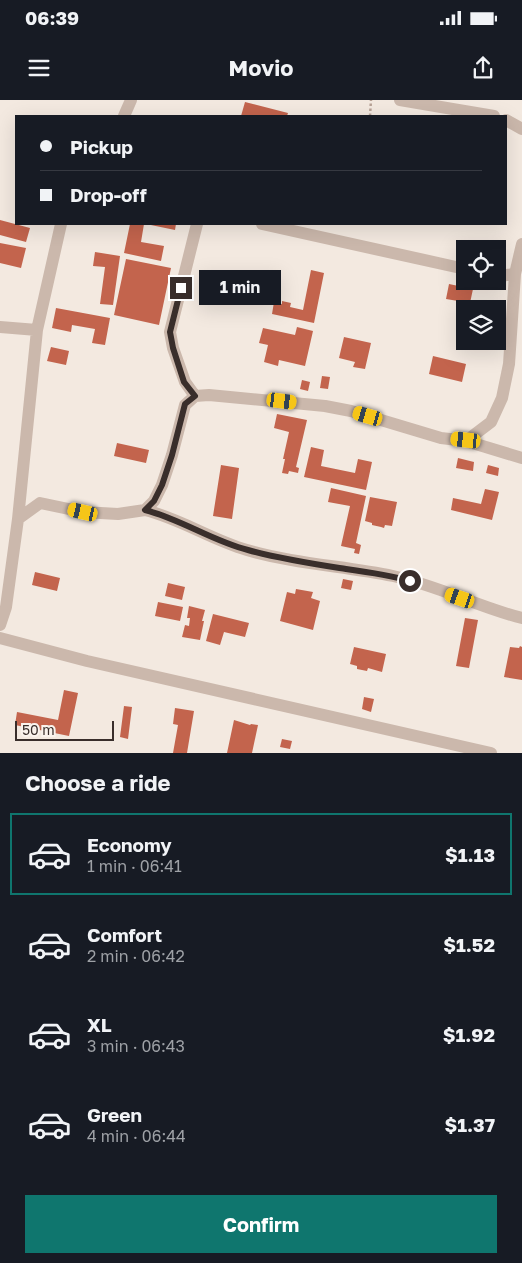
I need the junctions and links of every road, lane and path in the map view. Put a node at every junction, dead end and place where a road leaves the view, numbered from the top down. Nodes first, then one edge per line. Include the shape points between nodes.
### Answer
1 (131, 100) edge
2 (371, 100) edge
3 (400, 100) edge
4 (124, 115) edge
5 (370, 115) edge
6 (488, 115) edge
7 (507, 121) edge
8 (522, 129) edge
9 (61, 225) edge
10 (197, 225) edge
11 (267, 225) edge
12 (522, 244) edge
13 (456, 267) edge
14 (515, 274) junction
15 (506, 275) edge
16 (0, 327) edge
17 (37, 330) junction
18 (195, 396) junction
19 (466, 440) junction
20 (522, 458) edge
21 (145, 510) junction
22 (18, 519) junction
23 (522, 618) edge
24 (0, 625) edge
25 (0, 638) edge
26 (491, 753) edge

1 - 4 street
2 - 5 path
3 - 6 street
7 - 8 street
9 - 17 street
10 - 18 street via 170,332 184,382
11 - 13 street
12 - 14 street
14 - 15 street
14 - 19 street via 509,364 502,398 491,422
16 - 17 street
17 - 22 street
18 - 19 street via 209,394 325,406 441,438
18 - 21 street via 185,404 162,485
19 - 20 street
21 - 22 street via 118,514 83,512 40,503
21 - 23 street via 247,550 394,576
22 - 24 street via 6,607
25 - 26 street

